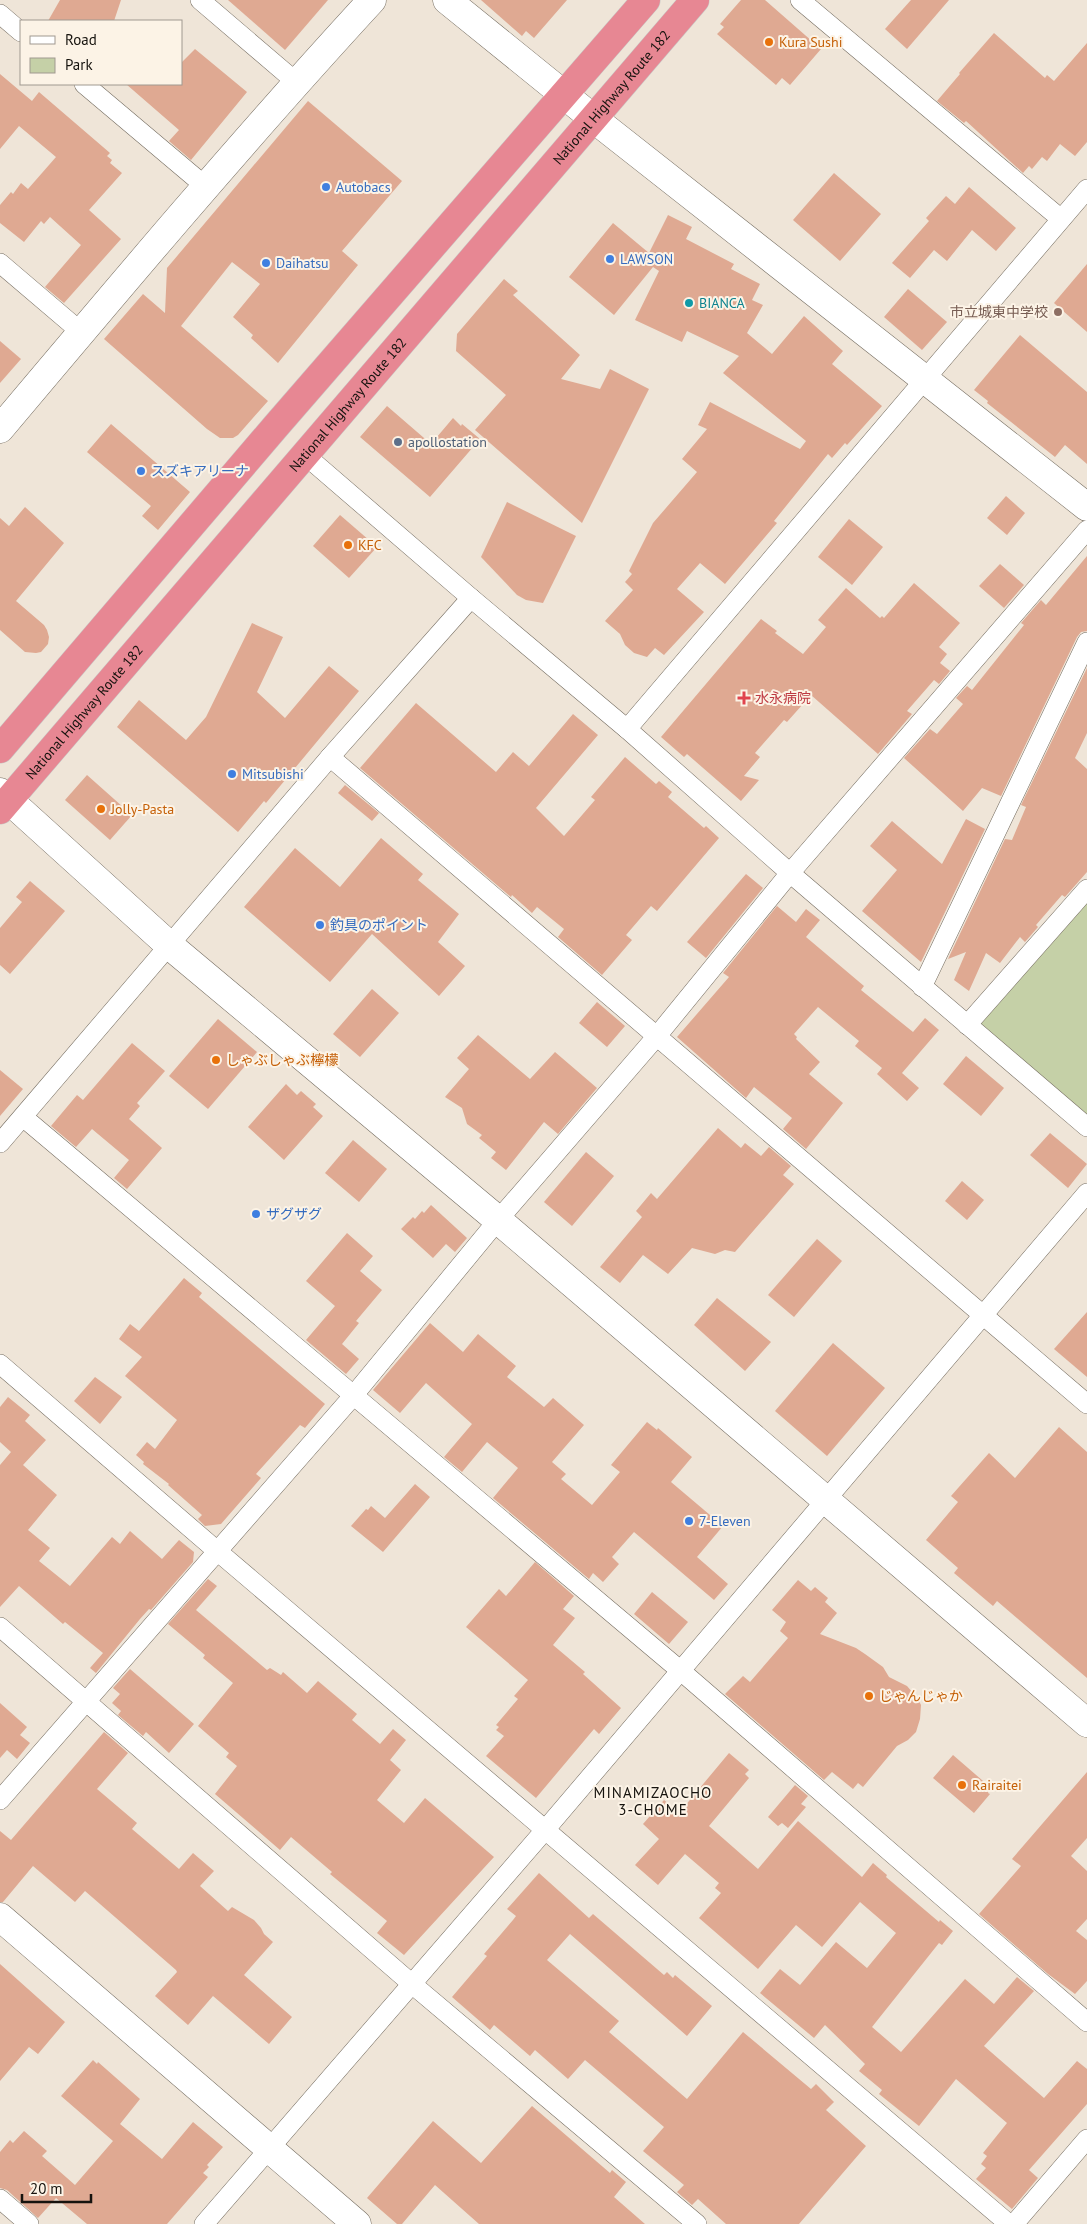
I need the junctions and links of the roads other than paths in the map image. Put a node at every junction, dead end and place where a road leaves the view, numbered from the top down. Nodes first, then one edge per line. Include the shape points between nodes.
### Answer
1 (200, 0) edge
2 (372, 0) edge
3 (447, 0) edge
4 (646, 0) edge
5 (695, 0) edge
6 (800, 0) edge
7 (0, 14) edge
8 (20, 31) edge
9 (296, 82) junction
10 (85, 85) edge
11 (564, 95) junction
12 (594, 119) junction
13 (206, 186) junction
14 (1087, 189) edge
15 (1062, 219) junction
16 (0, 263) edge
17 (81, 332) junction
18 (924, 379) junction
19 (0, 429) edge
20 (305, 456) junction
21 (1087, 507) edge
22 (1087, 530) edge
23 (471, 598) junction
24 (1087, 642) edge
25 (627, 729) junction
26 (0, 749) edge
27 (330, 757) junction
28 (3, 800) edge
29 (790, 873) junction
30 (1087, 889) edge
31 (169, 945) junction
32 (922, 987) junction
33 (967, 1025) junction
34 (657, 1036) junction
35 (23, 1117) junction
36 (1087, 1128) edge
37 (0, 1143) edge
38 (1087, 1193) edge
39 (498, 1220) junction
40 (984, 1315) junction
41 (0, 1364) edge
42 (353, 1396) junction
43 (1087, 1404) edge
44 (826, 1502) junction
45 (216, 1550) junction
46 (0, 1627) edge
47 (681, 1671) junction
48 (86, 1700) junction
49 (1087, 1724) edge
50 (0, 1800) edge
51 (545, 1830) junction
52 (0, 1917) edge
53 (412, 1984) junction
54 (1087, 2022) edge
55 (1087, 2139) edge
56 (268, 2149) junction
57 (0, 2199) edge
58 (29, 2224) edge
59 (204, 2224) edge
60 (356, 2224) edge
61 (697, 2224) edge
62 (1009, 2224) edge
63 (1014, 2224) edge

1 - 9 street
2 - 9 street
3 - 11 street
4 - 11 highway
5 - 12 highway, National Highway Route 182
6 - 15 street
7 - 8 street
9 - 13 street
10 - 13 street
11 - 12 street
11 - 26 highway
12 - 18 street
12 - 20 highway, National Highway Route 182
13 - 17 street
14 - 15 street
15 - 18 street
16 - 17 street
17 - 19 street
18 - 21 street
18 - 25 street
20 - 23 street
20 - 28 highway, National Highway Route 182
22 - 29 street
23 - 25 street
23 - 27 street
24 - 32 street
25 - 29 street
27 - 31 street
27 - 34 street
28 - 31 street
29 - 32 street
29 - 34 street
30 - 33 street
31 - 35 street
31 - 39 street
32 - 33 street
33 - 36 street
34 - 39 street
34 - 40 street
35 - 37 street
35 - 42 street
38 - 40 street
39 - 42 street
39 - 44 street
40 - 43 street
40 - 44 street
41 - 45 street
42 - 45 street
42 - 47 street
44 - 47 street
44 - 49 street
45 - 48 street
45 - 51 street
46 - 48 street
47 - 51 street
47 - 54 street
48 - 50 street
48 - 53 street
51 - 53 street
51 - 62 street
52 - 56 street
53 - 56 street
53 - 61 street
55 - 63 street
56 - 59 street
56 - 60 street
57 - 58 street

